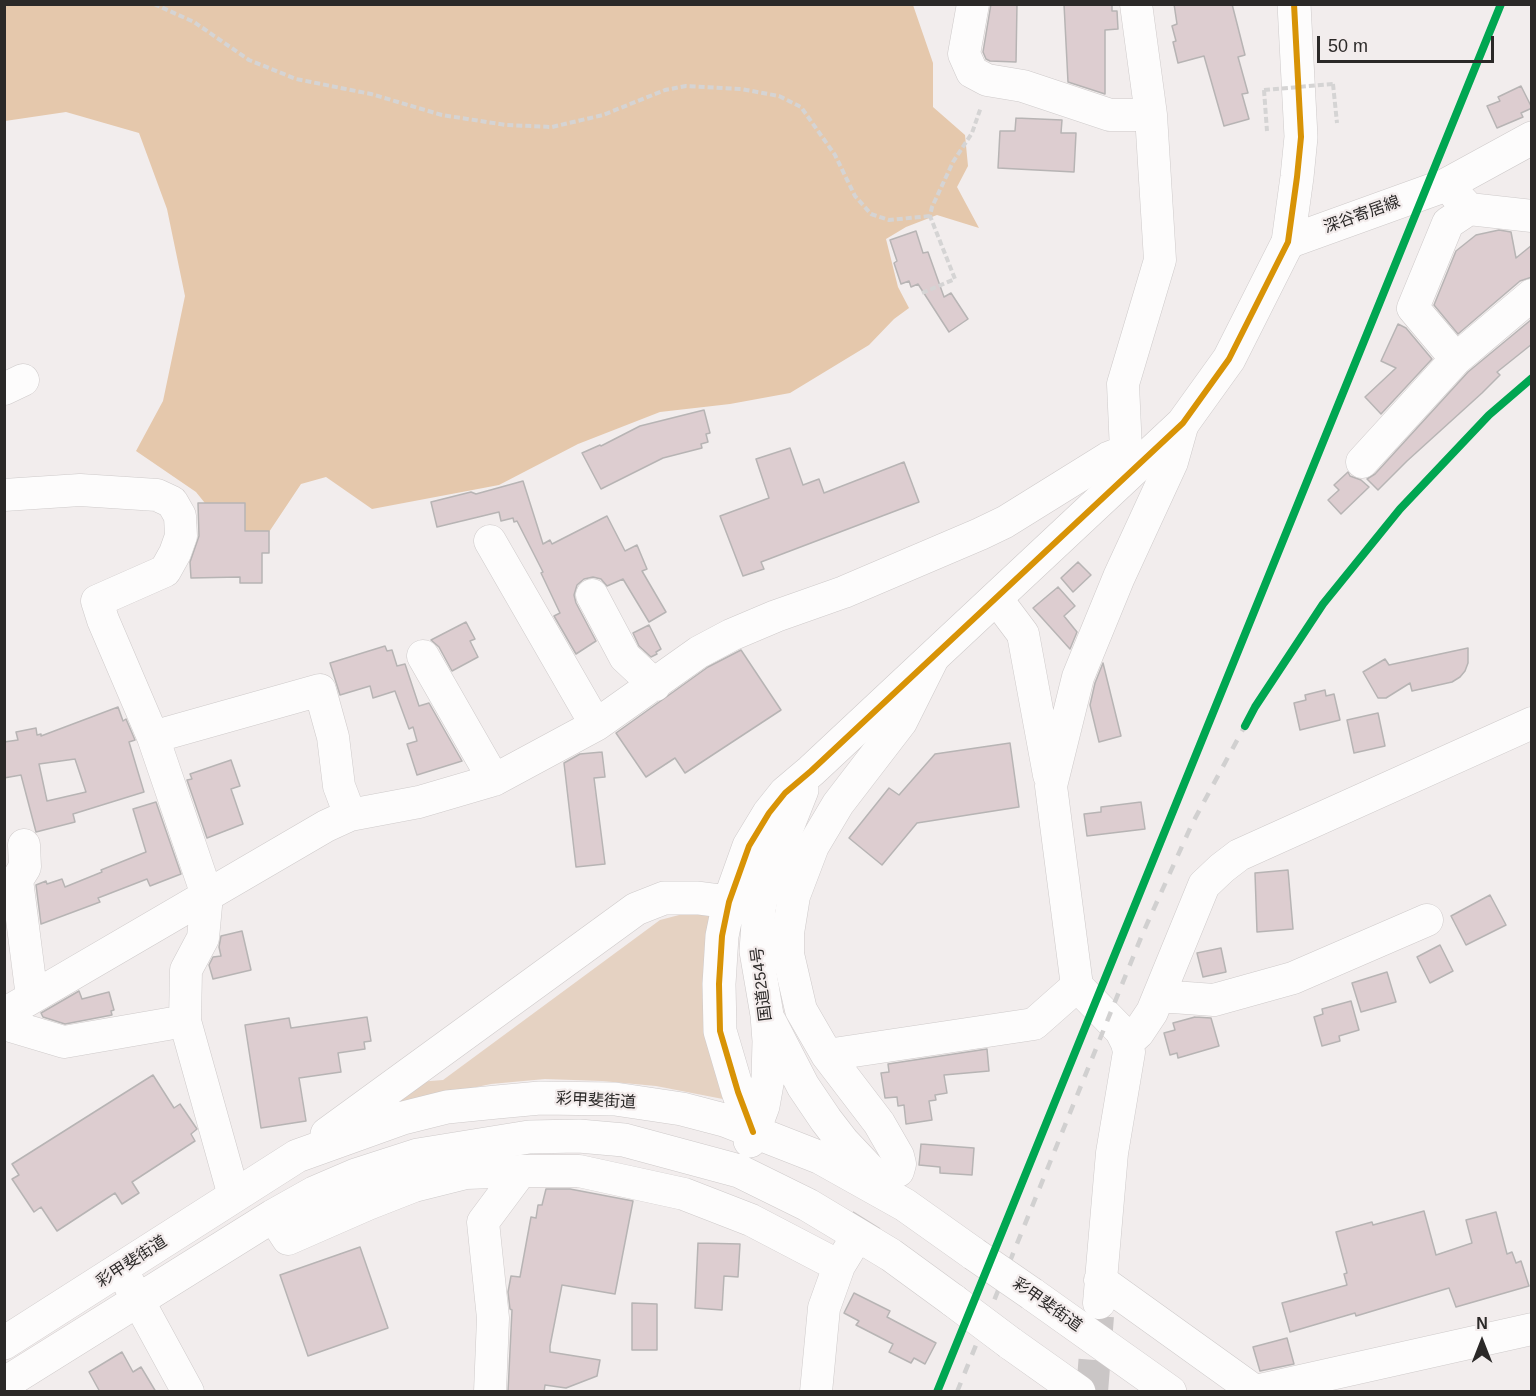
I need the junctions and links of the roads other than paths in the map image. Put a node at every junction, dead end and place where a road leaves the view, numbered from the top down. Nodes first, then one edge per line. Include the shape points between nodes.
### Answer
1 (973, 4) edge
2 (1136, 4) edge
3 (1294, 4) edge
4 (1151, 115) junction
5 (1532, 138) edge
6 (1446, 185) junction
7 (1469, 209) junction
8 (1532, 216) edge
9 (1288, 242) junction
10 (1532, 295) edge
11 (1456, 359) junction
12 (1183, 423) junction
13 (1133, 456) junction
14 (1362, 462) dead end
15 (4, 495) edge
16 (490, 541) dead end
17 (592, 595) dead end
18 (996, 598) junction
19 (423, 656) dead end
20 (934, 656) junction
21 (655, 685) junction
22 (1532, 723) edge
23 (596, 725) junction
24 (153, 737) junction
25 (494, 780) junction
26 (1051, 786) junction
27 (350, 814) junction
28 (24, 846) dead end
29 (207, 895) junction
30 (744, 905) junction
31 (1427, 920) dead end
32 (1077, 987) junction
33 (1159, 996) junction
34 (32, 998) junction
35 (4, 1014) edge
36 (767, 1015) junction
37 (185, 1021) junction
38 (4, 1024) edge
39 (1127, 1043) junction
40 (827, 1055) junction
41 (753, 1132) junction
42 (297, 1156) junction
43 (521, 1171) junction
44 (739, 1171) junction
45 (898, 1171) dead end
46 (362, 1189) junction
47 (234, 1196) junction
48 (905, 1205) junction
49 (121, 1269) junction
50 (138, 1299) junction
51 (1532, 1329) edge
52 (4, 1343) edge
53 (4, 1384) edge
54 (1255, 1391) edge
55 (188, 1392) edge
56 (490, 1392) edge
57 (816, 1392) edge
58 (1079, 1392) edge
59 (1170, 1392) edge

1 - 4 street via 964,54 972,72 987,80 1023,86 1110,115
2 - 4 street
3 - 9 main road, 国道254号 via 1301,136
4 - 13 street via 1160,260 1123,384
5 - 6 main road, 深谷寄居線
6 - 7 street
6 - 9 main road, 深谷寄居線
7 - 8 street
7 - 11 street via 1448,223 1413,308
9 - 12 main road, 国道254号 via 1229,359
10 - 11 street
11 - 14 street
12 - 13 main road, 国道254号
12 - 26 street via 1172,462 1078,677
13 - 18 main road, 国道254号
13 - 21 street via 1108,458 980,534 731,635 699,652
15 - 24 street via 80,490 157,495 172,502 180,516 181,536 165,571 97,601
16 - 23 street
17 - 21 street via 625,657
18 - 20 main road, 国道254号
18 - 26 street via 1023,634
19 - 25 street
20 - 30 main road, 国道254号 via 785,793 769,813 749,846
20 - 40 street via 901,722 838,804 813,846 794,896 788,954 801,1010
21 - 23 street
22 - 33 street via 1239,855 1204,885
23 - 25 street
24 - 27 street via 320,690 333,737 339,786
24 - 29 street
25 - 27 street via 418,802
26 - 32 street
27 - 29 street
28 - 34 street via 25,867 18,880
29 - 34 street
29 - 37 street via 203,938 186,970
30 - 36 main road, 国道254号
30 - 41 main road, 国道254号 via 722,936 720,1031
30 - 42 main road via 664,898 636,909
31 - 33 street via 1293,978 1214,1000
32 - 39 street via 1121,1031
32 - 40 street via 1034,1024
33 - 39 street via 1148,1019
34 - 35 street
36 - 41 main road, 国道254号 via 768,1078
36 - 48 main road via 803,1086 826,1120 869,1171
37 - 38 street via 64,1042
37 - 47 street
39 - 54 street via 1128,1061 1112,1153 1099,1292
40 - 45 street via 879,1123 898,1156
41 - 42 main road, 彩甲斐街道 via 682,1109 615,1099 540,1098 447,1107 403,1118
41 - 44 main road, 国道254号
41 - 48 main road, 彩甲斐街道 via 821,1158
42 - 47 main road, 彩甲斐街道
43 - 46 street via 466,1173 414,1186
43 - 56 street via 483,1222 494,1318
43 - 57 street via 579,1171 684,1194 845,1256 824,1308
44 - 46 main road, 彩甲斐街道 via 624,1140 529,1137 418,1155
44 - 58 main road, 彩甲斐街道, bridge via 808,1205 891,1255
46 - 50 main road, 彩甲斐街道 via 314,1193
47 - 49 main road, 彩甲斐街道
48 - 59 main road, 彩甲斐街道, bridge
49 - 50 street
49 - 52 main road, 彩甲斐街道
50 - 53 main road, 彩甲斐街道
50 - 55 street
51 - 54 street

